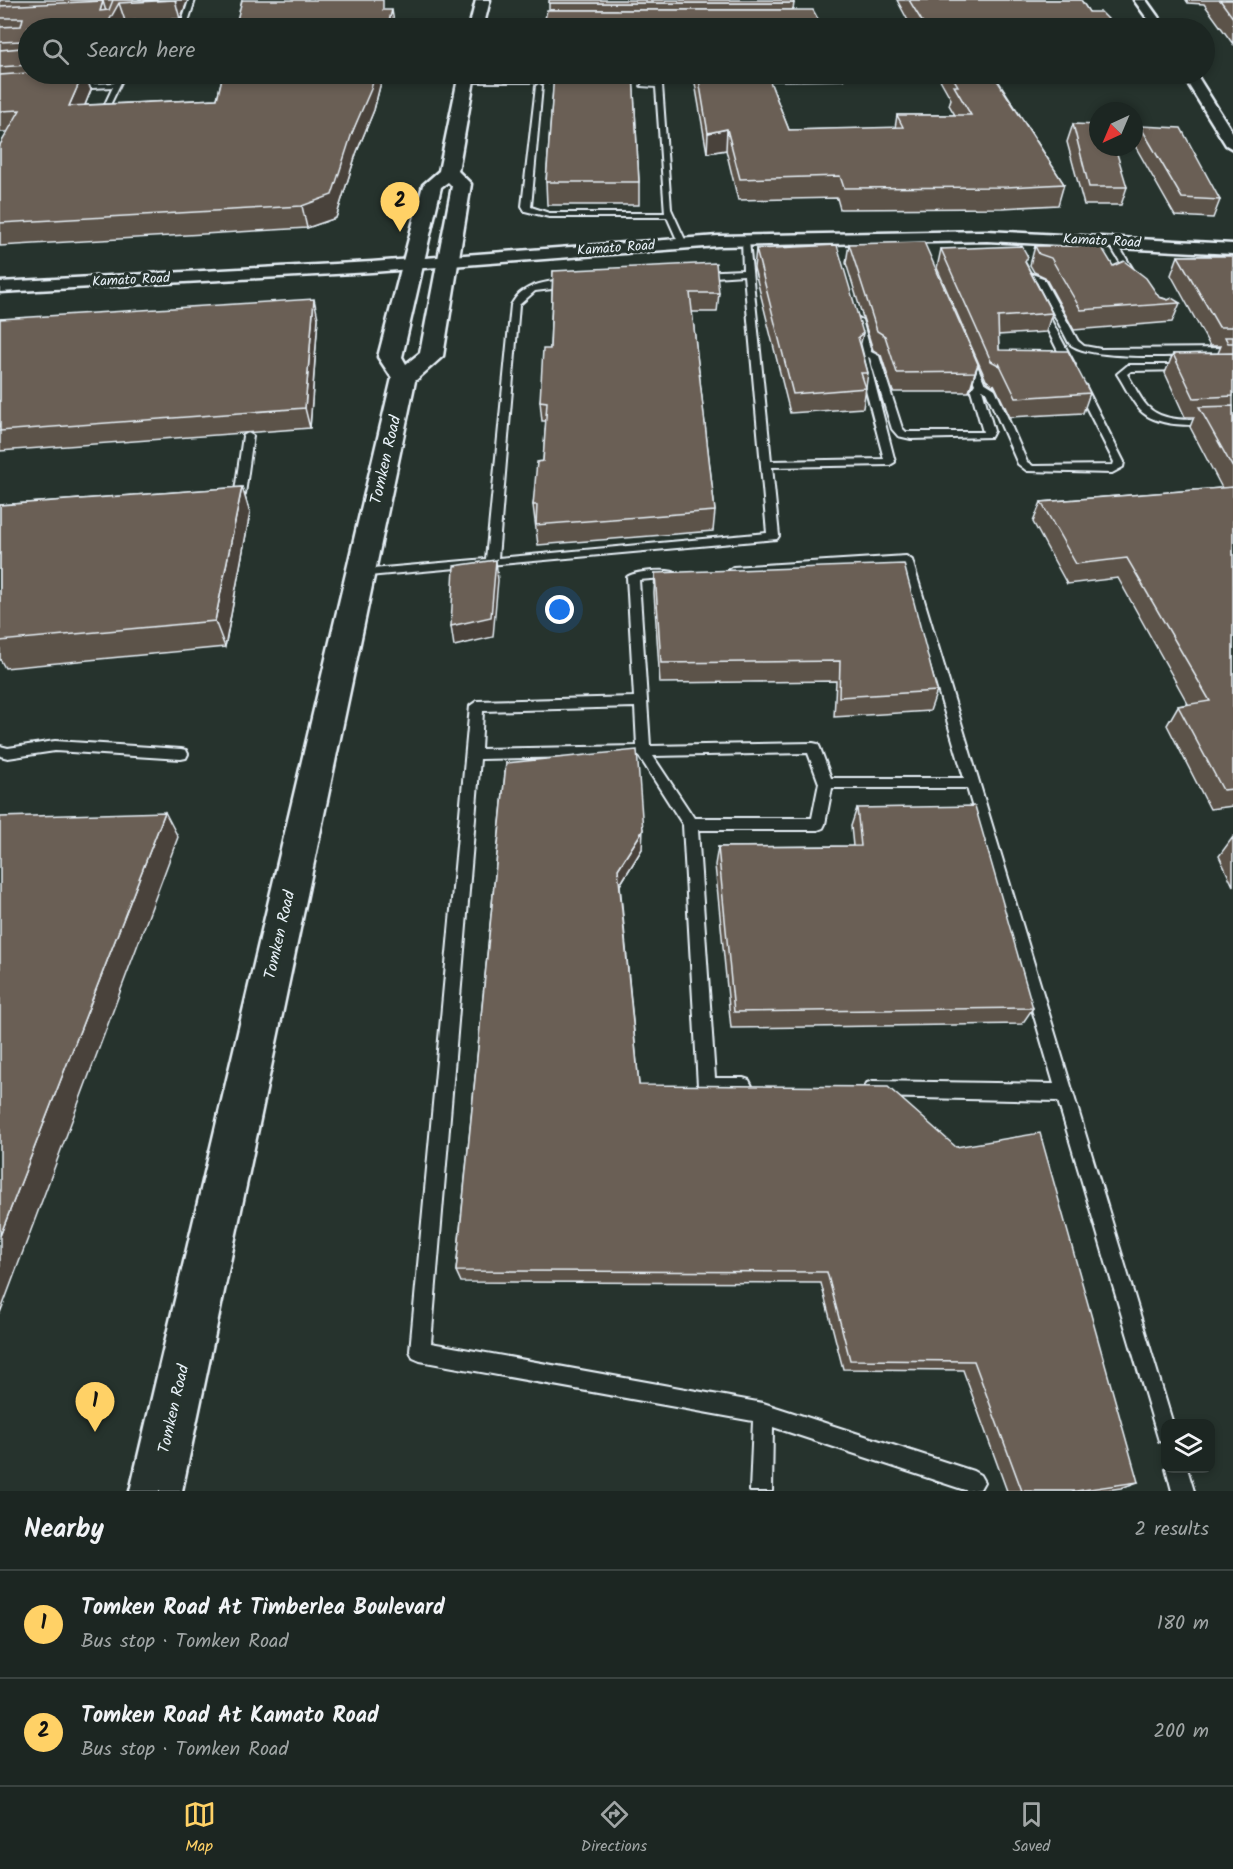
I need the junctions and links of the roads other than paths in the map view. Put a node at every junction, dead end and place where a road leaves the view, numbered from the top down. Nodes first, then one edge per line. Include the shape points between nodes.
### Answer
1 (192, 0) edge
2 (483, 0) edge
3 (1140, 0) edge
4 (186, 18) edge
5 (478, 18) edge
6 (1153, 18) edge
7 (465, 84) edge
8 (515, 84) edge
9 (634, 84) edge
10 (1195, 84) edge
11 (116, 85) joint
12 (577, 85) edge
13 (539, 86) junction
14 (58, 88) edge
15 (108, 104) edge
16 (1233, 145) edge
17 (448, 173) junction
18 (669, 214) junction
19 (744, 241) junction
20 (1112, 242) junction
21 (683, 244) junction
22 (1233, 249) edge
23 (448, 260) junction
24 (412, 263) junction
25 (1024, 266) edge
26 (748, 272) junction
27 (690, 276) edge
28 (1029, 276) junction
29 (574, 283) edge
30 (0, 287) edge
31 (1141, 288) edge
32 (1031, 290) edge
33 (1036, 300) edge
34 (855, 312) edge
35 (1233, 351) edge
36 (967, 353) edge
37 (867, 354) junction
38 (1198, 367) edge
39 (404, 378) junction
40 (980, 384) junction
41 (1233, 420) edge
42 (248, 436) edge
43 (766, 464) junction
44 (217, 496) edge
45 (492, 561) junction
46 (716, 572) edge
47 (361, 573) junction
48 (693, 573) edge
49 (641, 702) junction
50 (644, 749) junction
51 (3, 753) edge
52 (181, 754) dead end
53 (474, 754) junction
54 (826, 783) junction
55 (972, 783) junction
56 (690, 824) junction
57 (754, 1087) edge
58 (862, 1089) edge
59 (1064, 1093) junction
60 (763, 1413) junction
61 (1162, 1419) edge
62 (1178, 1473) edge
63 (973, 1482) dead end
64 (156, 1491) edge
65 (761, 1491) edge
66 (1183, 1491) edge

1 - 4 lane
2 - 5 main road
3 - 6 street
7 - 17 main road
8 - 13 lane
9 - 18 lane via 659,86
10 - 16 street
11 - 14 lane
11 - 15 lane
12 - 13 lane
13 - 18 lane via 528,209 549,214
17 - 23 main road via 462,184
17 - 24 main road via 432,185
18 - 21 lane
19 - 20 street, Kamato Road
19 - 21 street, Kamato Road
19 - 26 lane
20 - 22 street, Kamato Road
20 - 31 lane
21 - 23 street, Kamato Road
23 - 24 street, Kamato Road
23 - 39 main road via 431,356
24 - 30 street, Kamato Road
24 - 39 main road via 390,357
25 - 28 lane
26 - 27 lane
26 - 43 lane
28 - 32 lane via 1026,280
28 - 35 lane via 1040,280 1074,343 1081,348 1101,352
29 - 45 lane via 530,289 515,305
33 - 40 lane via 1119,462 1118,467 1031,470 1023,464 990,389
34 - 37 lane
36 - 40 lane
37 - 40 lane via 874,356 902,435 987,435 976,390
37 - 43 lane via 862,356 890,462
38 - 41 lane via 1128,368 1122,374 1147,412 1156,417
39 - 47 main road, Tomken Road
42 - 44 lane via 240,494
43 - 45 lane via 773,536
45 - 47 lane
46 - 55 lane via 906,560
47 - 64 main road, Tomken Road
48 - 49 lane via 633,577
49 - 50 lane
49 - 53 lane via 477,706
50 - 53 lane
50 - 54 lane via 813,748
50 - 56 lane
51 - 52 lane via 55,746
53 - 60 lane via 420,1350
54 - 55 lane
54 - 56 lane via 818,824
55 - 59 lane
56 - 57 lane via 707,1086
58 - 59 lane
59 - 61 lane
60 - 63 lane
60 - 65 lane
62 - 66 lane

